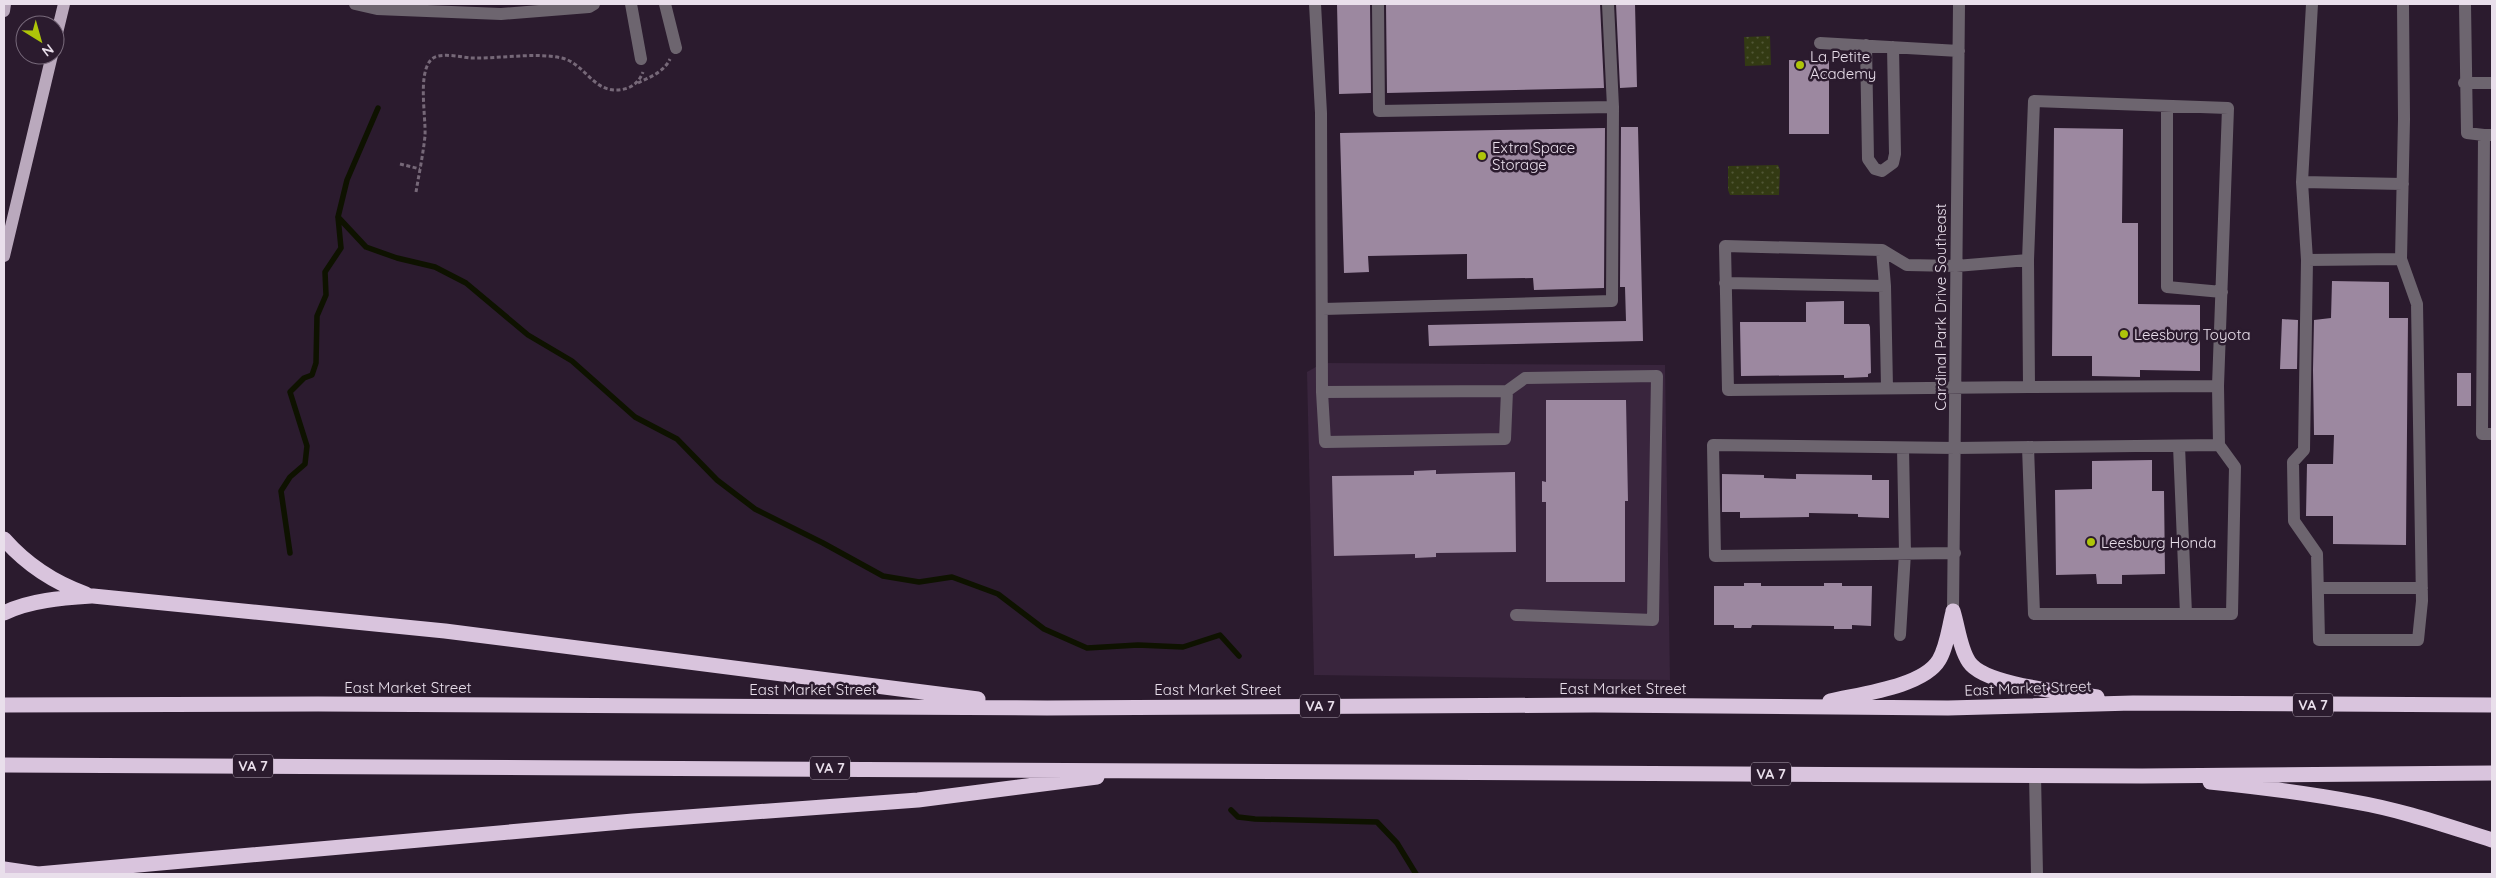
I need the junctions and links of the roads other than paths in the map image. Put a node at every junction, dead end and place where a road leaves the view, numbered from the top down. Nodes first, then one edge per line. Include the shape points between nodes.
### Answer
1 (6, 4) edge
2 (355, 4) edge
3 (594, 4) edge
4 (632, 4) edge
5 (665, 4) edge
6 (1316, 4) edge
7 (1378, 4) edge
8 (1608, 4) edge
9 (1959, 4) edge
10 (2312, 4) edge
11 (2403, 4) edge
12 (2465, 4) edge
13 (4, 11) edge
14 (1820, 43) dead end
15 (1866, 45) junction
16 (676, 48) road end
17 (1893, 48) junction
18 (1959, 51) junction
19 (641, 59) road end
20 (50, 65) edge
21 (2492, 82) edge
22 (2464, 83) junction
23 (2167, 106) junction
24 (1613, 107) junction
25 (2488, 135) edge
26 (2302, 182) junction
27 (2403, 184) junction
28 (1882, 250) junction
29 (4, 256) edge
30 (2401, 259) junction
31 (2028, 260) junction
32 (2307, 260) junction
33 (1956, 266) junction
34 (1725, 283) junction
35 (1885, 286) junction
36 (2222, 292) junction
37 (1323, 309) junction
38 (2218, 386) junction
39 (2029, 387) junction
40 (1887, 388) junction
41 (1956, 388) junction
42 (1507, 391) junction
43 (1322, 392) junction
44 (2492, 434) edge
45 (2219, 445) junction
46 (2179, 446) junction
47 (2028, 447) junction
48 (1903, 448) junction
49 (1956, 448) junction
50 (4, 539) edge
51 (1905, 553) junction
52 (1955, 553) junction
53 (2318, 588) junction
54 (2422, 588) junction
55 (92, 596) junction
56 (1953, 611) junction
57 (4, 613) edge
58 (2186, 614) junction
59 (1516, 616) dead end
60 (1900, 635) dead end
61 (2133, 703) junction
62 (4, 705) edge
63 (2492, 705) edge
64 (1806, 707) junction
65 (1047, 708) junction
66 (4, 765) edge
67 (1158, 770) junction
68 (2492, 773) edge
69 (2035, 775) junction
70 (2142, 776) junction
71 (2492, 840) edge
72 (4, 869) edge
73 (37, 874) edge
74 (2037, 874) edge

1 - 13 main road
2 - 3 street via 377,9 502,14
4 - 19 street
5 - 16 street
6 - 37 street
7 - 24 street via 1378,111
8 - 24 street
9 - 18 street, Cardinal Park Drive Southeast
10 - 26 street
11 - 27 street
12 - 22 street
14 - 15 street
15 - 17 street
15 - 17 street via 1868,159 1875,170 1882,171 1893,163 1895,154
17 - 18 street
18 - 33 street, Cardinal Park Drive Southeast
20 - 29 main road
21 - 22 street
22 - 25 street via 2467,133
23 - 31 street via 2034,101
23 - 36 street via 2167,287
23 - 36 street via 2228,108
24 - 37 street via 1612,301
25 - 44 street via 2482,434
26 - 27 street
26 - 32 street
27 - 30 street
28 - 33 street via 1907,266
28 - 34 street via 1725,246
28 - 35 street
30 - 32 street
30 - 54 street via 2417,304
31 - 33 street
31 - 39 street
32 - 53 street via 2304,450 2293,462 2294,521 2317,554
33 - 41 street, Cardinal Park Drive Southeast
34 - 35 street
34 - 40 street via 1728,390
35 - 40 street
36 - 38 street
37 - 43 street
38 - 39 street
38 - 45 street
39 - 41 street
40 - 41 street
41 - 49 street, Cardinal Park Drive Southeast
42 - 43 street
42 - 43 street via 1505,439 1325,442
42 - 59 street via 1525,378 1657,376 1653,620
45 - 46 street
45 - 58 street via 2235,467 2232,614
46 - 47 street
46 - 58 street
47 - 49 street
47 - 58 street via 2034,614
48 - 49 street
48 - 51 street
48 - 51 street via 1714,445 1715,556
49 - 52 street, Cardinal Park Drive Southeast
50 - 55 highway via 51,578
51 - 52 street
51 - 60 street
52 - 56 street, Cardinal Park Drive Southeast
53 - 54 street
53 - 54 street via 2319,640 2418,640
55 - 57 highway via 52,600
55 - 65 highway via 445,631
56 - 61 highway via 1966,658 1984,676
56 - 64 highway via 1939,661 1920,677
61 - 63 highway, East Market Street / VA 7
61 - 64 highway, East Market Street / VA 7 via 1948,708
62 - 65 highway, East Market Street / VA 7
64 - 65 highway, East Market Street / VA 7
66 - 67 highway, VA 7
67 - 69 highway, VA 7
67 - 73 highway via 918,800 633,820
68 - 70 highway
69 - 70 highway, VA 7
69 - 74 street
70 - 71 highway, VA 7 via 2257,787 2357,802
72 - 73 highway

